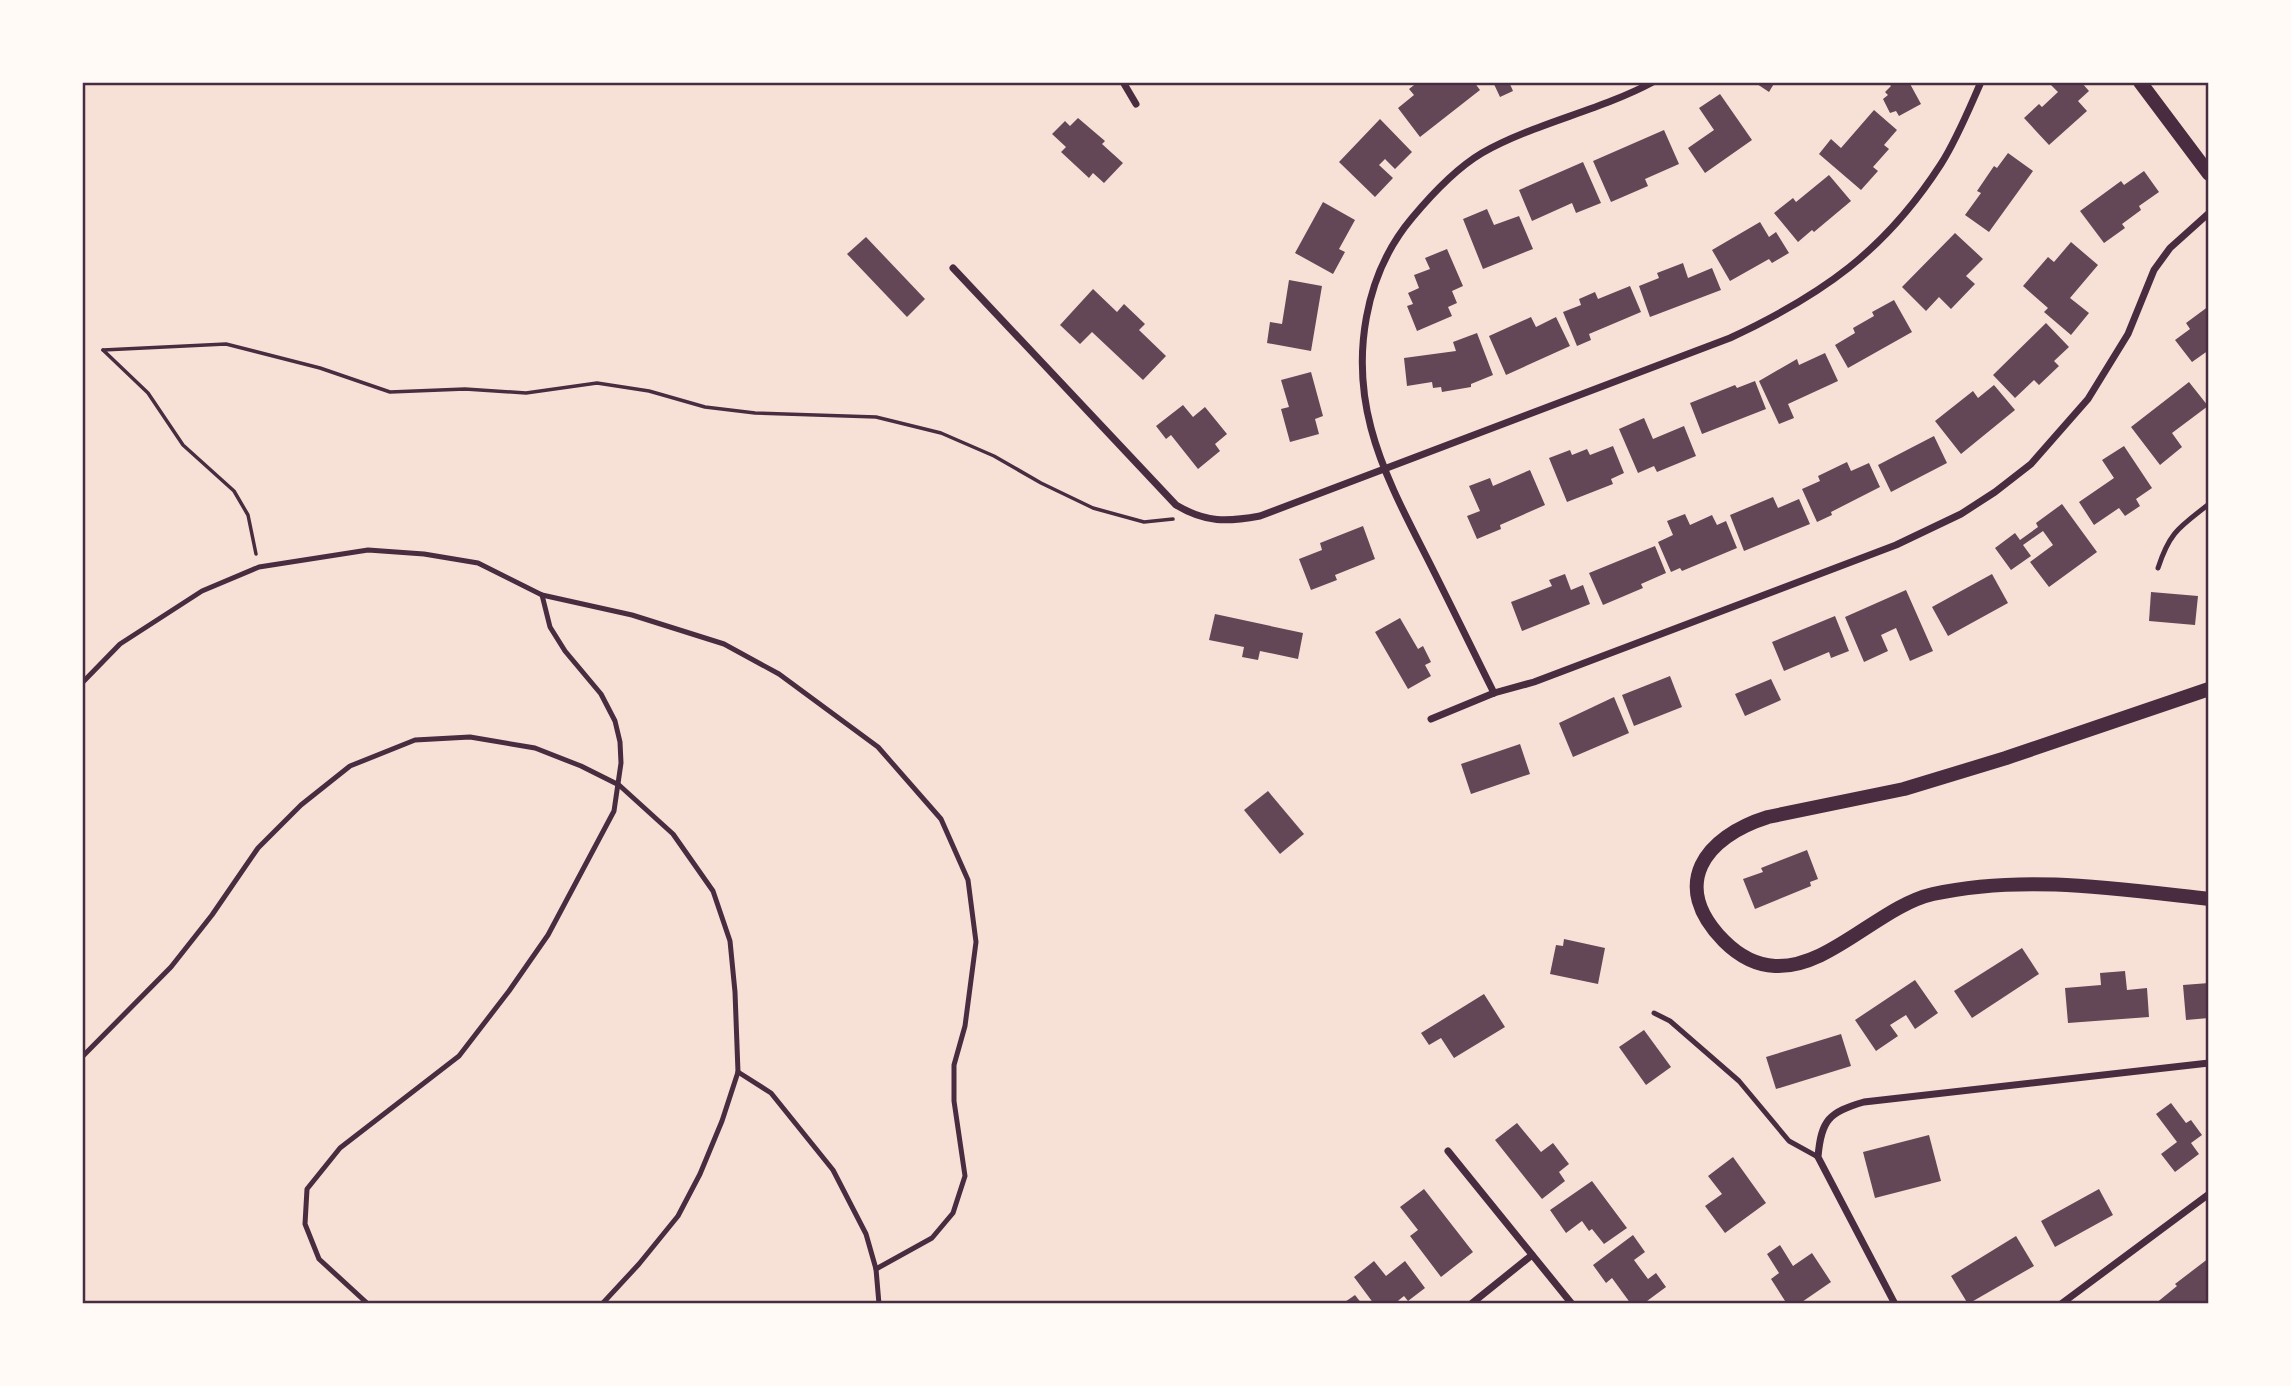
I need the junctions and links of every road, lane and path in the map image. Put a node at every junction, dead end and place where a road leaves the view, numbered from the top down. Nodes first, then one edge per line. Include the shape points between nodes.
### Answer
1 (1123, 82) edge
2 (1653, 82) edge
3 (1981, 82) edge
4 (2140, 82) edge
5 (1136, 104) dead end
6 (2209, 174) edge
7 (2209, 213) edge
8 (953, 268) dead end
9 (1385, 468) junction
10 (2209, 503) edge
11 (1195, 516) junction
12 (258, 567) junction
13 (2158, 568) dead end
14 (542, 595) junction
15 (82, 682) edge
16 (2209, 689) edge
17 (1494, 692) junction
18 (1431, 719) dead end
19 (619, 785) junction
20 (2209, 900) edge
21 (1654, 1013) dead end
22 (82, 1057) edge
23 (2209, 1063) edge
24 (738, 1072) junction
25 (1448, 1152) dead end
26 (1818, 1157) junction
27 (2209, 1194) edge
28 (1532, 1255) junction
29 (876, 1269) junction
30 (368, 1304) edge
31 (602, 1304) edge
32 (879, 1304) edge
33 (1471, 1304) edge
34 (1572, 1304) edge
35 (1895, 1304) edge
36 (2061, 1304) edge

1 - 5 street
2 - 9 street via 1481,154 1449,178 1398,235 1369,303 1363,346 1371,428
3 - 9 street via 1942,162 1922,191 1876,245 1826,287 1730,338
4 - 6 main road
7 - 17 street via 2169,248 2154,270 2128,334 2088,399 2031,464 1996,492 1896,545 1534,682
8 - 11 street via 1176,505
9 - 11 street via 1260,516 1234,521
9 - 17 street
10 - 13 lane via 2174,532
11 - 12 path via 1144,522 1093,508 941,433 876,417 705,407 597,383 526,393 465,389 390,393 320,368 226,344 103,350 148,393 183,445 234,491 248,515
12 - 14 lane via 368,550 424,554 478,563
12 - 15 lane via 202,592 120,644
14 - 19 lane via 550,627 601,694 615,721 620,742
14 - 29 lane via 632,615 724,644 779,674 878,747 941,819 968,880 976,942 965,1026 954,1065 954,1101 965,1176 953,1213 932,1238
16 - 20 main road via 1904,789 1746,824 1716,844 1698,872 1696,887 1715,932 1760,965 1778,966 1822,954 1909,902 1932,894 2055,886
17 - 18 street
19 - 22 lane via 535,748 470,737 415,740 350,766 258,848 171,968
19 - 24 lane via 673,834 713,891 730,941
19 - 30 lane via 614,811 548,935 459,1056 340,1148 307,1189 304,1224 319,1259
21 - 26 lane via 1670,1021 1738,1081 1789,1141
23 - 26 street via 1864,1102 1842,1108 1827,1119
24 - 29 lane via 771,1093 832,1170 866,1234
24 - 31 lane via 700,1174 678,1216
25 - 28 street
26 - 35 street
27 - 36 street
28 - 33 street
28 - 34 street
29 - 32 lane

